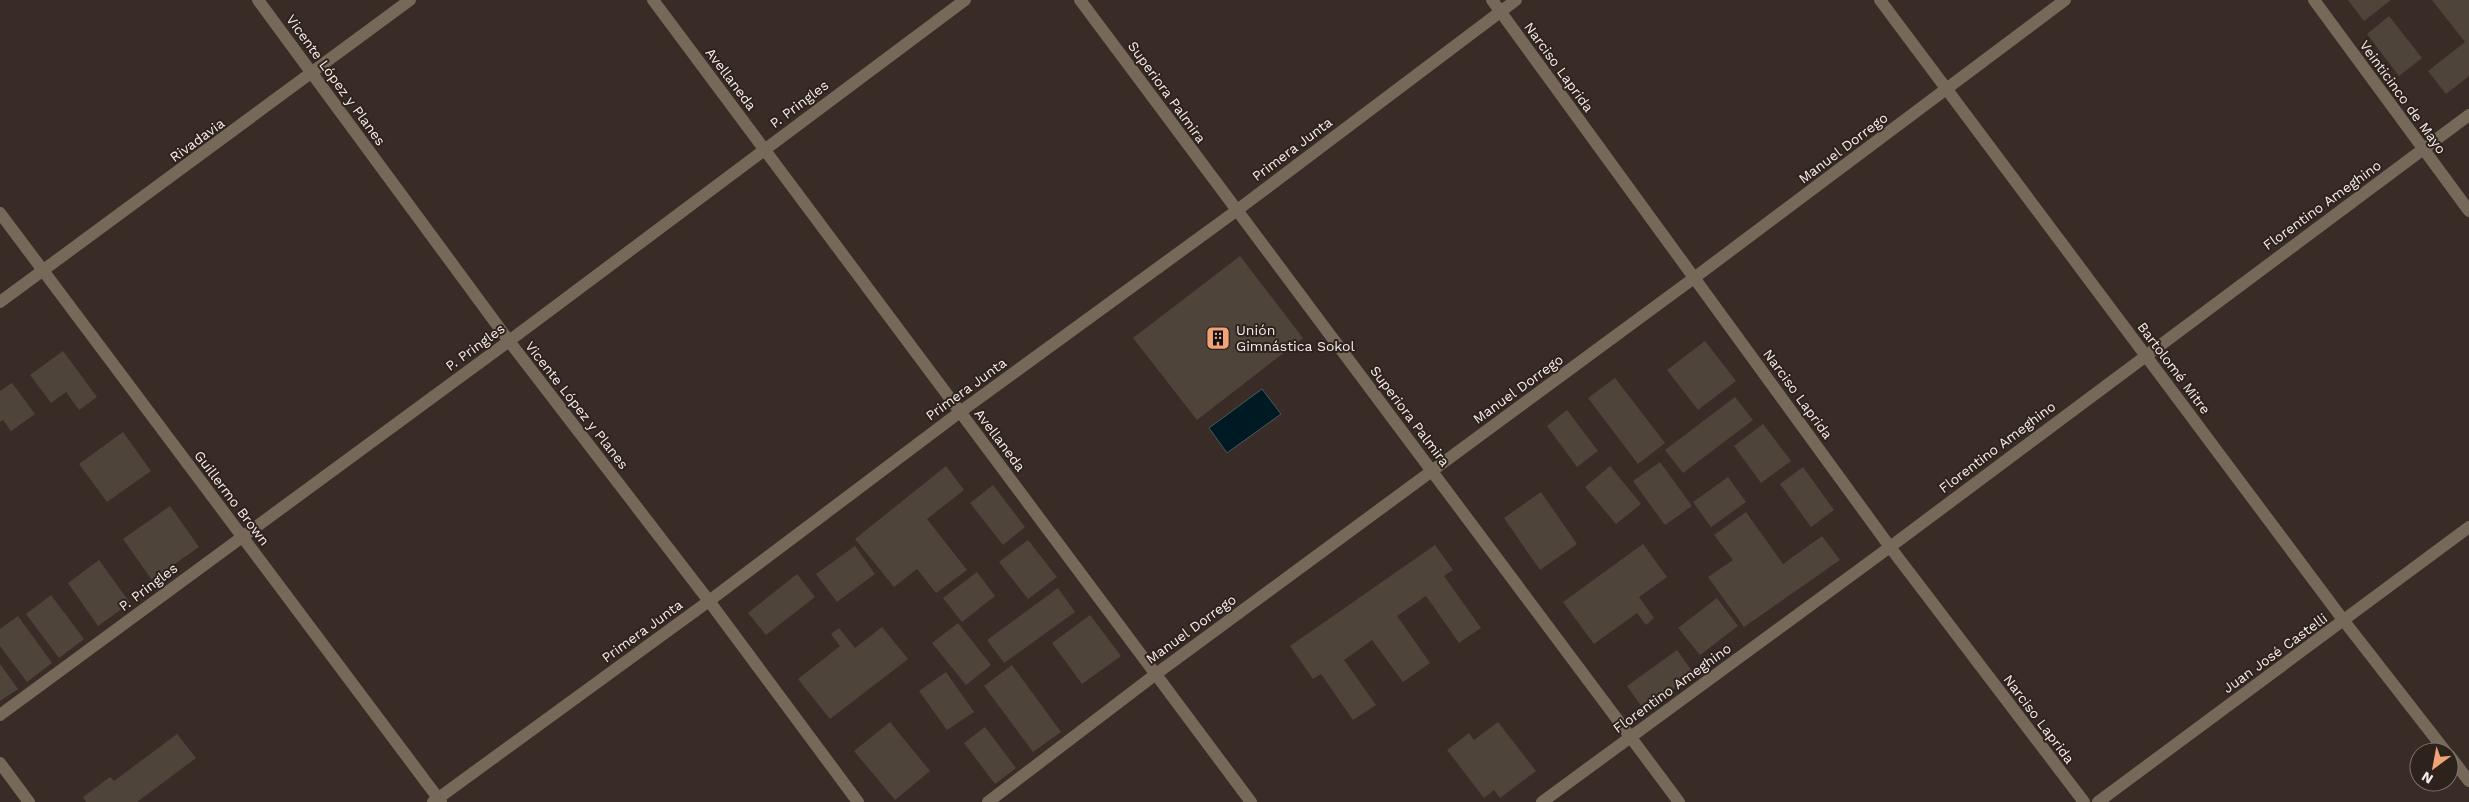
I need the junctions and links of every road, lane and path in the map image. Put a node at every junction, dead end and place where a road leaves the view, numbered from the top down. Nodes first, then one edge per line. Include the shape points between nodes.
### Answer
1 (258, 0) edge
2 (410, 0) edge
3 (652, 0) edge
4 (966, 0) edge
5 (1080, 0) edge
6 (1492, 0) edge
7 (1516, 0) edge
8 (1880, 0) edge
9 (2065, 0) edge
10 (2314, 0) edge
11 (1501, 12) junction
12 (313, 73) junction
13 (1946, 88) junction
14 (2469, 115) edge
15 (764, 149) junction
16 (2423, 149) junction
17 (1236, 211) junction
18 (2469, 211) edge
19 (0, 213) edge
20 (43, 270) junction
21 (1694, 278) junction
22 (0, 302) edge
23 (509, 341) junction
24 (2145, 355) junction
25 (960, 412) junction
26 (1432, 470) junction
27 (2469, 527) edge
28 (242, 536) junction
29 (1890, 547) junction
30 (709, 601) junction
31 (2344, 621) junction
32 (1156, 674) junction
33 (0, 715) edge
34 (1632, 736) junction
35 (2438, 742) edge
36 (0, 763) edge
37 (2459, 768) edge
38 (2469, 781) edge
39 (437, 801) edge
40 (29, 802) edge
41 (858, 802) edge
42 (988, 802) edge
43 (1251, 802) edge
44 (1542, 802) edge
45 (1679, 802) edge
46 (2084, 802) edge
47 (2098, 802) edge

1 - 12 street, Vicente López y Planes
2 - 12 street, Rivadavia
3 - 15 street, Avellaneda
4 - 15 street, P. Pringles
5 - 17 street, Superiora Palmira
6 - 11 street, Narciso Laprida
7 - 11 street, Primera Junta
8 - 13 street, Bartolomé Mitre
9 - 13 street, Manuel Dorrego
10 - 16 street, Veinticinco de Mayo
11 - 17 street, Primera Junta
11 - 21 street, Narciso Laprida
12 - 20 street, Rivadavia
12 - 23 street, Vicente López y Planes
13 - 21 street, Manuel Dorrego
13 - 24 street, Bartolomé Mitre
14 - 16 street, Florentino Ameghino
15 - 23 street, P. Pringles
15 - 25 street, Avellaneda
16 - 18 street, Veinticinco de Mayo
16 - 24 street, Florentino Ameghino
17 - 25 street, Primera Junta
17 - 26 street, Superiora Palmira
19 - 20 street, Guillermo Brown
20 - 22 street, Rivadavia
20 - 28 street, Guillermo Brown
21 - 26 street, Manuel Dorrego
21 - 29 street, Narciso Laprida
23 - 28 street, P. Pringles
23 - 30 street, Vicente López y Planes
24 - 29 street, Florentino Ameghino
24 - 31 street, Bartolomé Mitre
25 - 30 street, Primera Junta
25 - 32 street, Avellaneda
26 - 32 street, Manuel Dorrego
26 - 34 street, Superiora Palmira
27 - 31 street, Juan José Castelli
28 - 33 street, P. Pringles
28 - 39 street, Guillermo Brown
29 - 34 street, Florentino Ameghino
29 - 46 street, Narciso Laprida
30 - 39 street, Primera Junta
30 - 41 street, Vicente López y Planes
31 - 35 street, Bartolomé Mitre
31 - 47 street, Juan José Castelli
32 - 42 street, Manuel Dorrego
32 - 43 street, Avellaneda
34 - 44 street, Florentino Ameghino
34 - 45 street, Superiora Palmira
36 - 40 street
37 - 38 street

